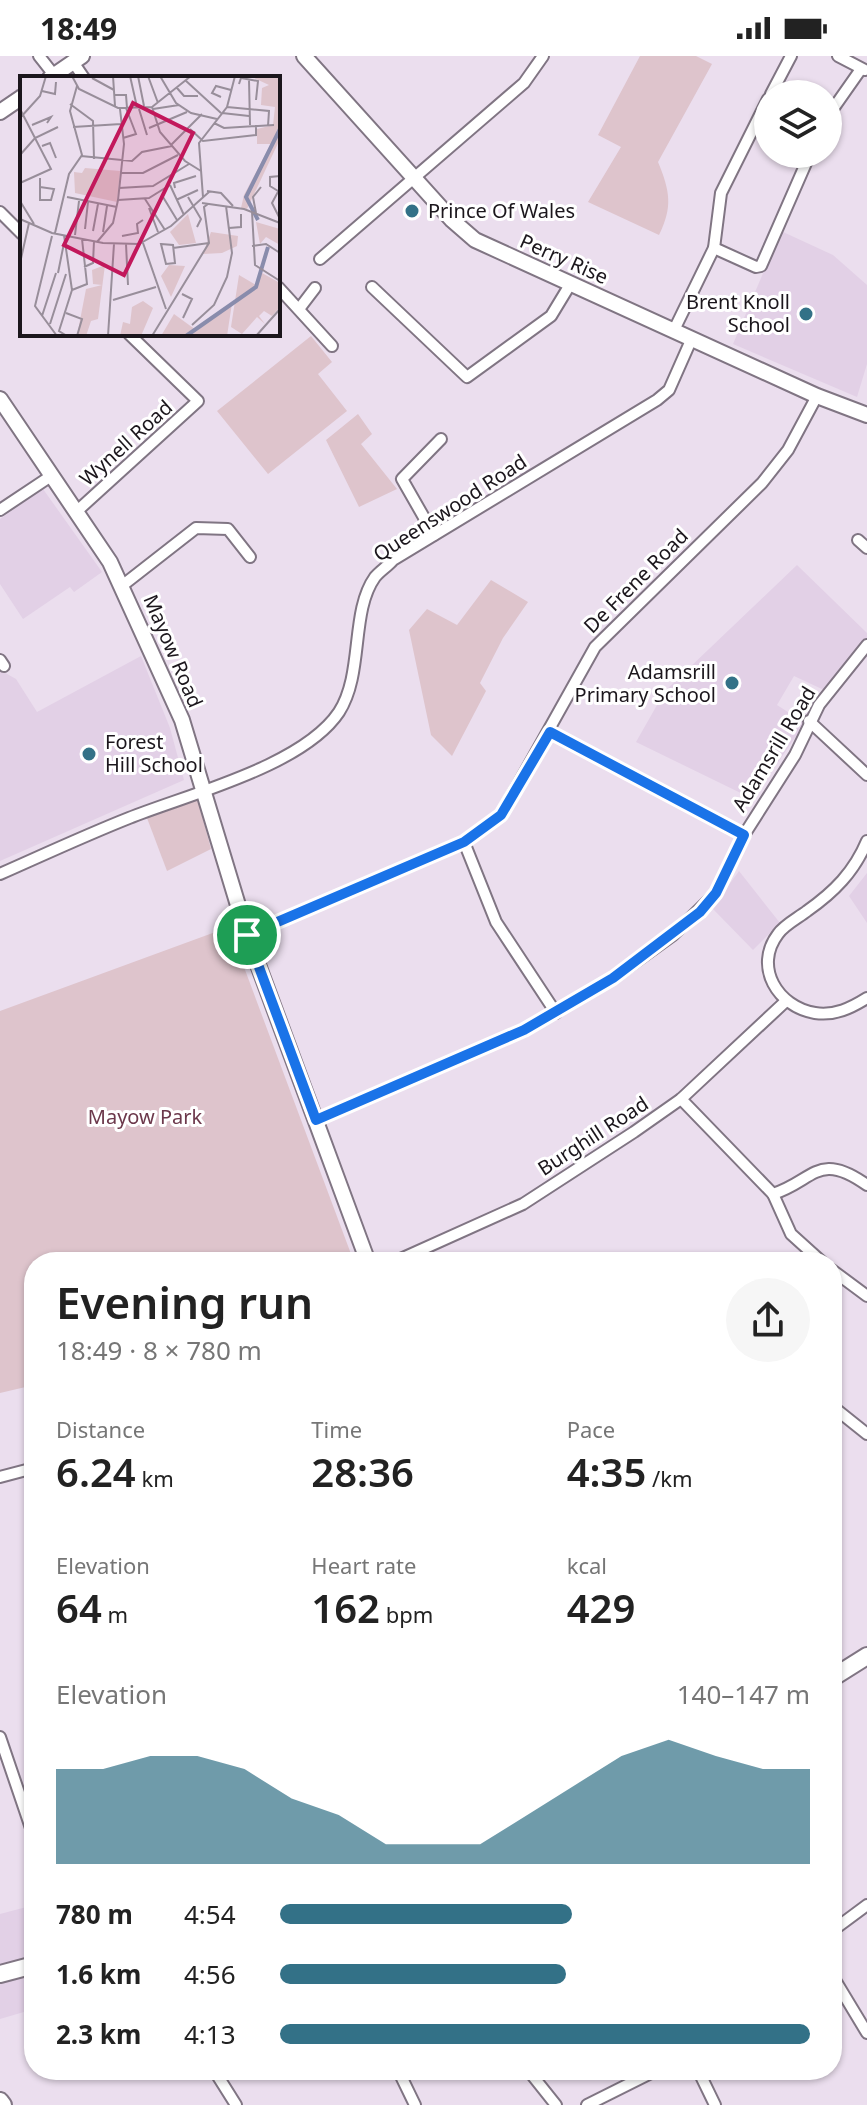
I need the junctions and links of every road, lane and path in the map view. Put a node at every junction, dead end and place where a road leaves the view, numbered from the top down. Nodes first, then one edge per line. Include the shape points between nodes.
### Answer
1 (39, 56) edge
2 (304, 56) edge
3 (543, 56) edge
4 (791, 56) edge
5 (838, 56) edge
6 (78, 59) edge
7 (864, 70) edge
8 (51, 76) edge
9 (53, 76) edge
10 (778, 80) edge
11 (20, 98) edge
12 (842, 98) edge
13 (0, 112) edge
14 (754, 126) edge
15 (804, 168) edge
16 (414, 177) junction
17 (0, 212) edge
18 (20, 232) edge
19 (714, 248) junction
20 (320, 259) dead end
21 (571, 283) junction
22 (372, 287) dead end
23 (315, 288) dead end
24 (280, 289) edge
25 (299, 309) junction
26 (674, 330) junction
27 (131, 336) edge
28 (692, 338) junction
29 (332, 346) dead end
30 (817, 396) junction
31 (0, 399) edge
32 (867, 415) edge
33 (441, 439) dead end
34 (51, 476) junction
35 (0, 510) edge
36 (76, 512) junction
37 (434, 535) junction
38 (858, 540) dead end
39 (867, 548) edge
40 (250, 557) dead end
41 (123, 585) junction
42 (867, 645) edge
43 (809, 721) junction
44 (550, 732) junction
45 (867, 775) edge
46 (202, 789) junction
47 (744, 835) junction
48 (867, 841) edge
49 (464, 842) junction
50 (0, 874) edge
51 (247, 935) junction
52 (867, 998) edge
53 (786, 1001) junction
54 (556, 1013) junction
55 (681, 1099) junction
56 (316, 1120) junction
57 (867, 1185) edge
58 (773, 1194) junction
59 (364, 1252) edge
60 (416, 1252) edge
61 (811, 1252) edge
62 (842, 1277) edge
63 (867, 1296) edge
64 (842, 1414) edge
65 (867, 1434) edge
66 (24, 1471) edge
67 (0, 1477) edge
68 (867, 1656) edge
69 (842, 1672) edge
70 (0, 1737) edge
71 (3, 1756) edge
72 (24, 1810) edge
73 (867, 1905) edge
74 (842, 1924) edge
75 (24, 1968) edge
76 (0, 1974) edge
77 (842, 1992) edge
78 (867, 2033) edge
79 (220, 2080) edge
80 (403, 2080) edge
81 (536, 2080) edge
82 (637, 2080) edge
83 (703, 2080) edge
84 (236, 2105) edge
85 (415, 2105) edge
86 (556, 2105) edge
87 (587, 2105) edge
88 (715, 2105) edge

1 - 8 street
2 - 16 street, Perry Rise
3 - 16 street via 524,83
4 - 10 street
5 - 7 street
6 - 9 street
7 - 12 street
11 - 13 street
14 - 19 street via 721,193
15 - 19 street via 761,266
16 - 20 street
16 - 21 street, Perry Rise via 475,240
17 - 18 street
19 - 26 street
21 - 22 street via 551,316 467,377
21 - 26 street, Perry Rise
23 - 25 street
24 - 25 street
25 - 29 street
26 - 28 street, Perry Rise
27 - 36 street, Wynell Road via 198,401
28 - 30 street, Perry Rise
28 - 37 street, Queenswood Road via 669,390 657,400
30 - 32 street, Perry Rise
30 - 44 street, De Frene Road via 788,450 762,483 595,647
31 - 34 street, Mayow Road
33 - 37 street via 402,479
34 - 35 street
34 - 36 street, Mayow Road
36 - 41 street, Mayow Road
37 - 46 street, Queenswood Road via 375,578 345,702 317,739 234,781
38 - 39 street
40 - 41 street via 228,529 196,528
41 - 46 street, Mayow Road via 182,720
42 - 43 street, Adamsrill Road
43 - 45 street
43 - 47 street, Adamsrill Road via 795,755
44 - 47 street
44 - 49 street, De Frene Road via 501,815
46 - 50 street, Queenswood Road
46 - 51 street, Mayow Road
47 - 54 street, Adamsrill Road via 716,893 700,912
48 - 53 street via 845,880 779,932 770,949 767,968
49 - 51 street, De Frene Road
49 - 54 street via 496,922
51 - 56 street, Mayow Road
52 - 53 street via 848,1010 822,1014
53 - 55 street, Burghill Road
54 - 56 street, Adamsrill Road
55 - 58 street
55 - 60 street, Burghill Road via 523,1204
56 - 59 street, Mayow Road
57 - 58 street via 823,1169
58 - 61 street via 791,1234
62 - 63 street
64 - 65 street
66 - 67 street
68 - 69 main road
70 - 71 street
71 - 72 street
73 - 74 street
75 - 76 main road
77 - 78 street
79 - 84 street
80 - 85 street
81 - 86 street
82 - 87 street
83 - 88 street

